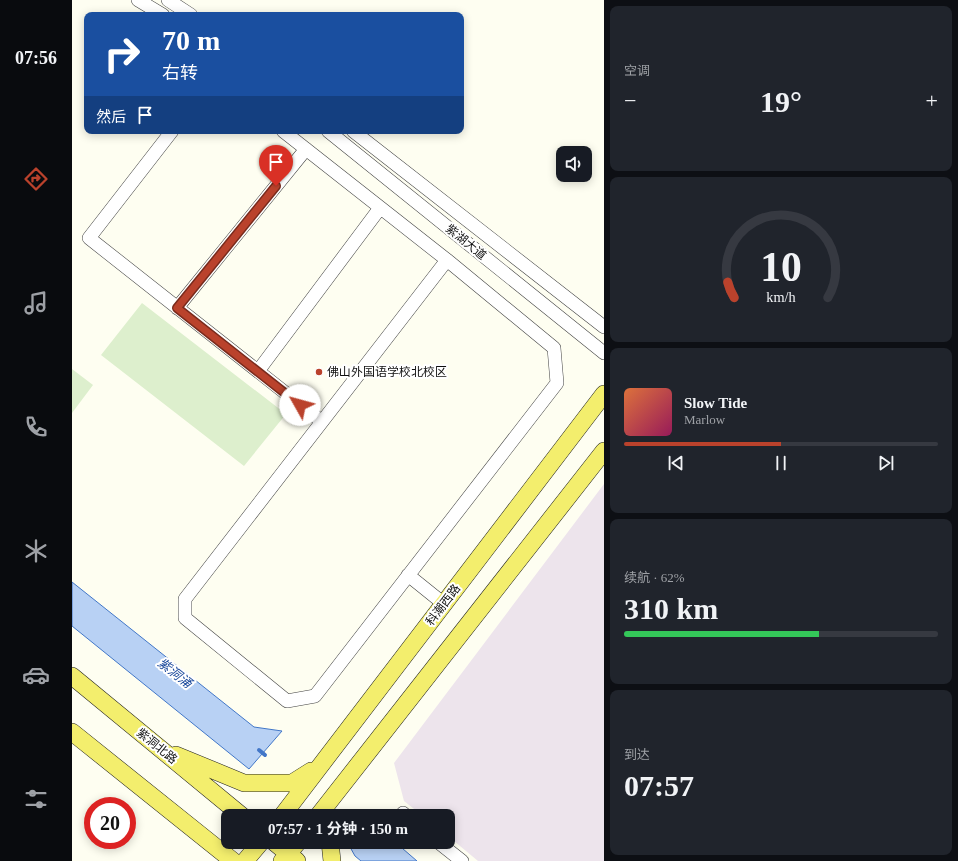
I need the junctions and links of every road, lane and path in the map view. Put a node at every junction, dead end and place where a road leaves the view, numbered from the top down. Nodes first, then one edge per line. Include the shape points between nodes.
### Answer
1 (138, 0) edge
2 (168, 0) edge
3 (158, 12) edge
4 (186, 12) edge
5 (170, 134) edge
6 (287, 134) edge
7 (332, 134) edge
8 (357, 134) edge
9 (306, 149) junction
10 (380, 208) junction
11 (447, 260) junction
12 (177, 308) junction
13 (604, 327) edge
14 (604, 353) edge
15 (258, 371) junction
16 (604, 394) edge
17 (321, 421) junction
18 (604, 451) edge
19 (408, 575) junction
20 (444, 604) junction
21 (72, 676) edge
22 (72, 732) edge
23 (160, 748) junction
24 (320, 766) junction
25 (330, 808) edge
26 (234, 809) edge
27 (287, 809) edge
28 (255, 849) edge
29 (331, 849) edge
30 (447, 849) edge
31 (233, 861) edge
32 (245, 861) edge
33 (332, 861) edge
34 (462, 861) edge

1 - 3 street
2 - 4 street
5 - 12 street via 89,238
6 - 9 street
7 - 14 street, 紫湖大道
8 - 13 street, 紫湖大道
9 - 10 street
9 - 12 street
10 - 11 street
10 - 15 street
11 - 17 street
11 - 19 street via 554,348 557,382
12 - 15 street
15 - 17 street
16 - 20 main road, 科潮西路
17 - 19 street via 185,599 185,618 287,701 315,696
18 - 25 main road
19 - 20 street
20 - 24 main road, 科潮西路
21 - 23 main road, 紫洞北路
22 - 31 main road
23 - 24 main road via 244,783 292,783
23 - 26 main road, 紫洞北路
24 - 27 main road, 科潮西路
28 - 32 main road
29 - 33 main road
30 - 34 street

